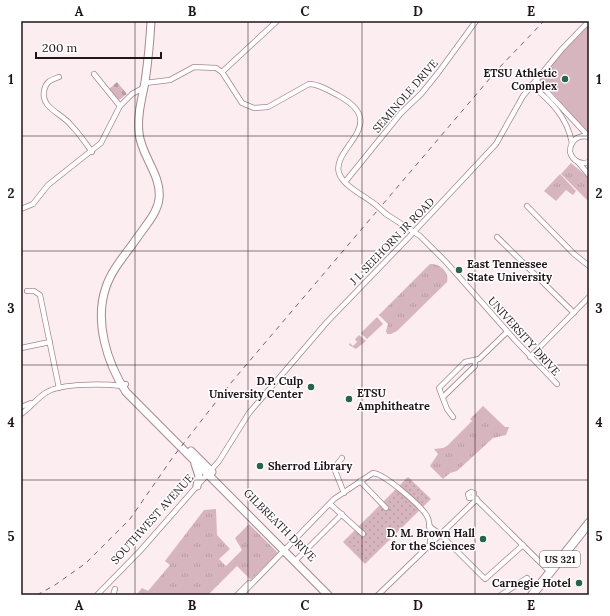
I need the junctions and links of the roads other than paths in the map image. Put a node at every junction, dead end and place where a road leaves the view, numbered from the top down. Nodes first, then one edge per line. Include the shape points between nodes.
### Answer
1 (151, 21) edge
2 (277, 21) edge
3 (476, 21) edge
4 (589, 21) edge
5 (222, 72) junction
6 (94, 74) dead end
7 (59, 78) dead end
8 (536, 80) junction
9 (531, 85) junction
10 (144, 86) junction
11 (120, 106) junction
12 (589, 137) edge
13 (572, 143) junction
14 (92, 152) junction
15 (578, 162) junction
16 (589, 162) edge
17 (589, 175) edge
18 (345, 182) junction
19 (527, 206) dead end
20 (21, 209) edge
21 (414, 232) junction
22 (497, 237) dead end
23 (589, 266) edge
24 (26, 291) dead end
25 (589, 297) edge
26 (574, 313) junction
27 (507, 332) junction
28 (50, 342) junction
29 (21, 348) edge
30 (530, 357) junction
31 (476, 360) junction
32 (557, 384) dead end
33 (124, 385) junction
34 (59, 388) junction
35 (443, 397) junction
36 (31, 403) junction
37 (21, 407) edge
38 (21, 414) edge
39 (453, 417) dead end
40 (342, 458) dead end
41 (193, 460) junction
42 (209, 472) junction
43 (360, 481) junction
44 (197, 486) junction
45 (344, 493) junction
46 (330, 504) junction
47 (386, 508) dead end
48 (341, 516) junction
49 (589, 523) edge
50 (429, 526) junction
51 (363, 534) dead end
52 (441, 535) junction
53 (431, 544) junction
54 (522, 544) junction
55 (285, 549) junction
56 (297, 559) junction
57 (550, 572) junction
58 (527, 578) dead end
59 (115, 589) dead end
60 (99, 594) edge
61 (113, 595) edge
62 (237, 595) edge
63 (241, 595) edge
64 (328, 595) edge
65 (334, 595) edge
66 (378, 595) edge
67 (501, 595) edge
68 (532, 595) edge

1 - 10 street, SOUTHWEST AVENUE
2 - 5 street
3 - 18 street, SEMINOLE DRIVE via 430,83 401,113
4 - 8 street, J L SEEHORN JR ROAD
5 - 10 street via 216,68 194,67 170,80
5 - 18 street via 247,107 268,107 308,84 326,89 355,105 360,120 357,135 339,164 339,173
6 - 11 street
7 - 14 street via 46,84 45,102 71,124
8 - 9 street, J L SEEHORN JR ROAD
8 - 12 street
9 - 13 street via 564,119 570,130
9 - 21 street, J L SEEHORN JR ROAD via 496,144
10 - 11 street
10 - 33 street, SOUTHWEST AVENUE via 139,132 155,176 159,196 154,213 112,274 104,295 102,330 116,371
11 - 14 street via 104,139
12 - 13 street via 580,137
13 - 15 street via 571,156
14 - 20 street via 57,178 32,204
15 - 16 street
15 - 17 street
18 - 21 street, bridge
19 - 23 street
21 - 27 street, UNIVERSITY DRIVE via 446,262
21 - 42 street, J L SEEHORN JR ROAD via 327,322 269,389 249,413 225,453
22 - 26 street
24 - 28 street via 34,291 40,295
25 - 26 street
26 - 30 street
27 - 30 street, UNIVERSITY DRIVE
27 - 31 street
28 - 29 street
28 - 34 street
30 - 32 street, UNIVERSITY DRIVE
31 - 35 street via 475,366
31 - 35 street via 465,362 439,388
33 - 34 street
33 - 41 street, SOUTHWEST AVENUE
33 - 42 street, SOUTHWEST AVENUE
34 - 36 street via 46,392
35 - 39 street via 446,409
36 - 37 street
36 - 38 street
40 - 45 street via 334,468
41 - 42 street, SOUTHWEST AVENUE
41 - 44 street via 199,476
42 - 44 street, SOUTHWEST AVENUE
42 - 55 street, GILBREATH DRIVE
43 - 45 street
43 - 47 street
43 - 50 street via 378,474 391,481 427,516
44 - 60 street, SOUTHWEST AVENUE
45 - 46 street
46 - 48 street
46 - 55 street
48 - 51 street
48 - 56 street
49 - 57 highway, US 321
50 - 52 street
50 - 53 street
52 - 53 street
52 - 54 street via 485,579
52 - 54 street via 475,496
53 - 66 street
54 - 57 street
55 - 56 street, GILBREATH DRIVE
55 - 62 street
55 - 63 street
55 - 64 street, GILBREATH DRIVE
56 - 65 street, GILBREATH DRIVE
57 - 68 highway, US 321
58 - 67 street
59 - 61 street

